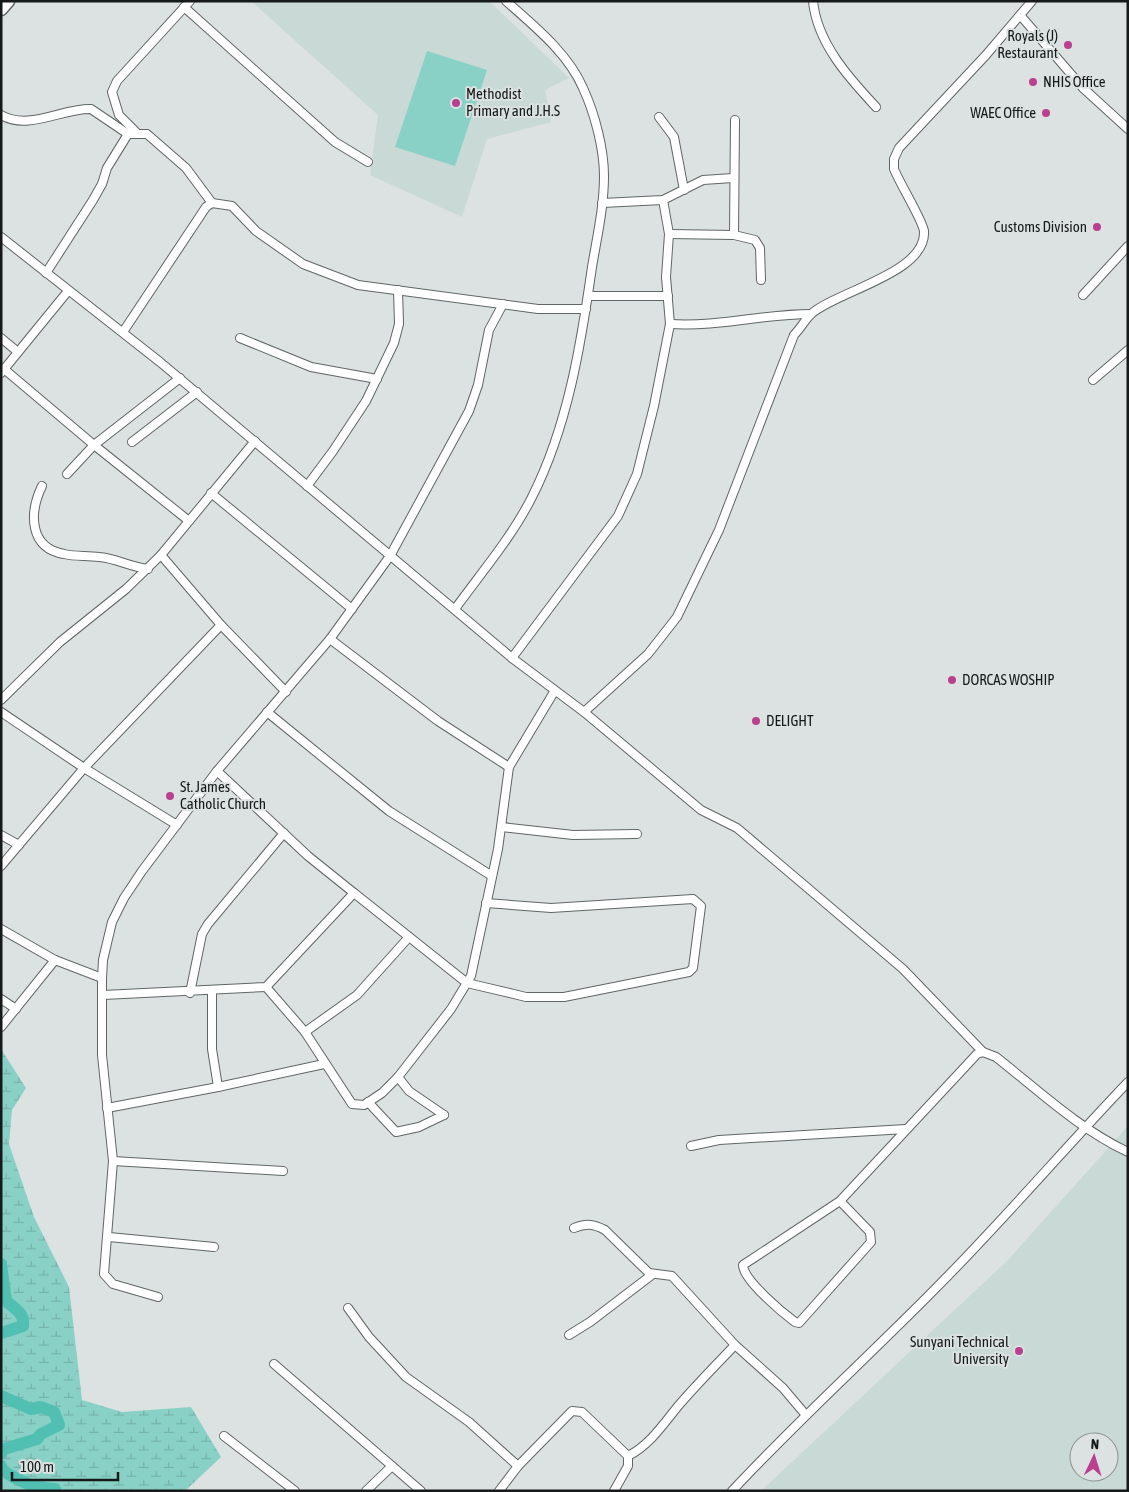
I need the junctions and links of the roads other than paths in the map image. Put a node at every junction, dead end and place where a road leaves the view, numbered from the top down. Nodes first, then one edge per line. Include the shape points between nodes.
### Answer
1 (8, 1) edge
2 (506, 1) edge
3 (812, 1) edge
4 (1032, 1) edge
5 (187, 4) edge
6 (1, 9) edge
7 (1020, 15) junction
8 (876, 107) dead end
9 (1, 115) edge
10 (659, 117) dead end
11 (735, 120) dead end
12 (1128, 128) edge
13 (132, 133) junction
14 (368, 162) dead end
15 (733, 178) junction
16 (684, 190) junction
17 (663, 200) junction
18 (212, 203) junction
19 (602, 203) junction
20 (669, 234) junction
21 (734, 236) junction
22 (1, 237) edge
23 (1128, 246) edge
24 (1124, 256) edge
25 (46, 273) junction
26 (761, 280) dead end
27 (398, 290) junction
28 (68, 291) junction
29 (1083, 295) dead end
30 (588, 296) junction
31 (668, 296) junction
32 (503, 304) junction
33 (586, 309) junction
34 (811, 314) junction
35 (670, 324) junction
36 (123, 332) junction
37 (1, 338) edge
38 (240, 338) dead end
39 (1128, 350) edge
40 (18, 352) junction
41 (3, 371) edge
42 (180, 378) junction
43 (377, 379) junction
44 (1093, 380) dead end
45 (197, 392) junction
46 (255, 441) junction
47 (132, 442) dead end
48 (94, 446) junction
49 (67, 474) dead end
50 (42, 486) dead end
51 (307, 486) junction
52 (211, 493) junction
53 (189, 521) junction
54 (161, 555) junction
55 (390, 556) junction
56 (148, 569) junction
57 (352, 608) junction
58 (455, 609) junction
59 (221, 624) junction
60 (330, 639) junction
61 (512, 658) junction
62 (286, 692) junction
63 (554, 692) junction
64 (1, 700) edge
65 (1, 712) edge
66 (268, 712) junction
67 (584, 712) junction
68 (509, 767) junction
69 (84, 768) junction
70 (217, 771) junction
71 (177, 825) junction
72 (502, 827) junction
73 (284, 833) junction
74 (637, 834) dead end
75 (1, 835) edge
76 (19, 845) junction
77 (1, 866) edge
78 (492, 876) junction
79 (354, 893) junction
80 (486, 903) junction
81 (1, 929) edge
82 (409, 937) junction
83 (55, 960) junction
84 (102, 978) junction
85 (467, 983) junction
86 (266, 987) junction
87 (212, 992) junction
88 (190, 993) junction
89 (102, 995) junction
90 (1, 999) edge
91 (16, 1009) junction
92 (1, 1027) edge
93 (305, 1032) junction
94 (983, 1052) junction
95 (324, 1064) junction
96 (398, 1078) junction
97 (1128, 1082) edge
98 (218, 1087) junction
99 (368, 1102) junction
100 (107, 1108) junction
101 (1085, 1127) junction
102 (906, 1129) junction
103 (691, 1146) dead end
104 (1128, 1152) edge
105 (114, 1161) junction
106 (283, 1171) dead end
107 (840, 1201) junction
108 (574, 1228) dead end
109 (108, 1236) junction
110 (214, 1247) dead end
111 (653, 1274) junction
112 (158, 1297) dead end
113 (348, 1308) dead end
114 (569, 1335) dead end
115 (735, 1345) junction
116 (274, 1364) dead end
117 (805, 1414) junction
118 (224, 1436) dead end
119 (628, 1456) junction
120 (392, 1466) junction
121 (518, 1466) junction
122 (296, 1491) edge
123 (366, 1491) edge
124 (421, 1491) edge
125 (499, 1491) edge
126 (614, 1491) edge
127 (732, 1491) edge

1 - 6 highway
2 - 19 street via 563,57 584,89 604,166
3 - 8 street via 830,49
4 - 7 street
5 - 13 street via 117,82 112,92 119,115
5 - 14 street via 335,142
7 - 12 street via 1083,88
7 - 34 street via 911,133 894,159 900,186 924,229 924,241 918,254 895,270
9 - 13 street via 9,120 22,120 91,109
10 - 16 street via 674,137
11 - 15 street
13 - 18 street via 147,134 179,161 198,181
13 - 25 street via 107,168 93,200
15 - 16 street via 703,180
15 - 21 street
16 - 17 street
17 - 19 street
17 - 20 street
18 - 27 street via 232,206 256,231 303,264 358,285
18 - 36 street via 206,206
19 - 30 street
20 - 21 street
20 - 31 street
21 - 26 street via 758,242
22 - 25 street
23 - 24 street
24 - 29 street
25 - 28 street
27 - 32 street
27 - 43 street via 397,333
28 - 36 street
28 - 40 street
30 - 31 street
30 - 33 street
31 - 35 street
32 - 33 street via 538,309
32 - 55 street via 490,330 469,411
33 - 58 street via 565,405 532,496
34 - 35 street via 782,314 700,326
34 - 67 street via 794,335 785,354 719,530 677,617 648,654
35 - 61 street via 647,436 630,491 618,516
36 - 42 street
37 - 40 street
38 - 43 street via 311,367
39 - 44 street
40 - 41 street
41 - 48 street
42 - 45 street
42 - 48 street
43 - 51 street via 334,451
45 - 46 street
45 - 47 street
46 - 51 street
46 - 52 street
48 - 49 street
48 - 53 street
50 - 56 street via 32,517 39,541 49,549
51 - 55 street
52 - 53 street
52 - 57 street
53 - 54 street
54 - 56 street
54 - 59 street
55 - 57 street
55 - 58 street
56 - 64 street via 60,642
57 - 60 street
58 - 61 street
59 - 62 street
59 - 69 street
60 - 62 street
60 - 68 street via 438,721
61 - 63 street
62 - 66 street
63 - 67 street
63 - 68 street
65 - 69 street
66 - 70 street
66 - 78 street via 389,811
67 - 94 street via 701,810 737,828 903,969
68 - 72 street
69 - 71 street
69 - 76 street
70 - 71 street
70 - 73 street
71 - 84 street via 120,906 107,941
72 - 74 street via 573,835
72 - 78 street
73 - 79 street
73 - 88 street via 202,934
75 - 76 street
76 - 77 street
78 - 80 street
79 - 82 street
79 - 86 street
80 - 85 street via 473,972
80 - 85 street via 551,908 693,899 701,906 694,968 690,972 564,997 526,997
81 - 83 street
82 - 85 street
82 - 93 street via 357,995
83 - 84 street
83 - 91 street
84 - 89 street
85 - 96 street
86 - 87 street
86 - 93 street
87 - 88 street
87 - 98 street via 212,1049
88 - 89 street
89 - 100 street via 102,1055
90 - 91 street
91 - 92 street
93 - 95 street
94 - 101 street via 996,1057
94 - 102 street via 977,1054
95 - 98 street
95 - 99 street via 352,1104 359,1106
96 - 99 street
96 - 99 street via 409,1091 444,1115 419,1127 396,1132
97 - 101 street
98 - 100 street
100 - 105 street
101 - 104 street
101 - 117 street via 990,1233
102 - 103 street via 719,1140
102 - 107 street
105 - 106 street
105 - 109 street
107 - 107 street via 742,1265 744,1273 754,1284 795,1322 799,1323 870,1242 870,1232
108 - 111 street via 589,1224 606,1230
109 - 110 street
109 - 112 street via 106,1279 121,1287
111 - 114 street
111 - 115 street via 672,1276
113 - 121 street via 406,1377 469,1422
115 - 117 street via 783,1388
115 - 119 street via 655,1435
116 - 120 street
117 - 127 street
118 - 122 street
119 - 121 street via 577,1410 572,1411
119 - 126 street via 628,1466
120 - 123 street
120 - 124 street
121 - 125 street

